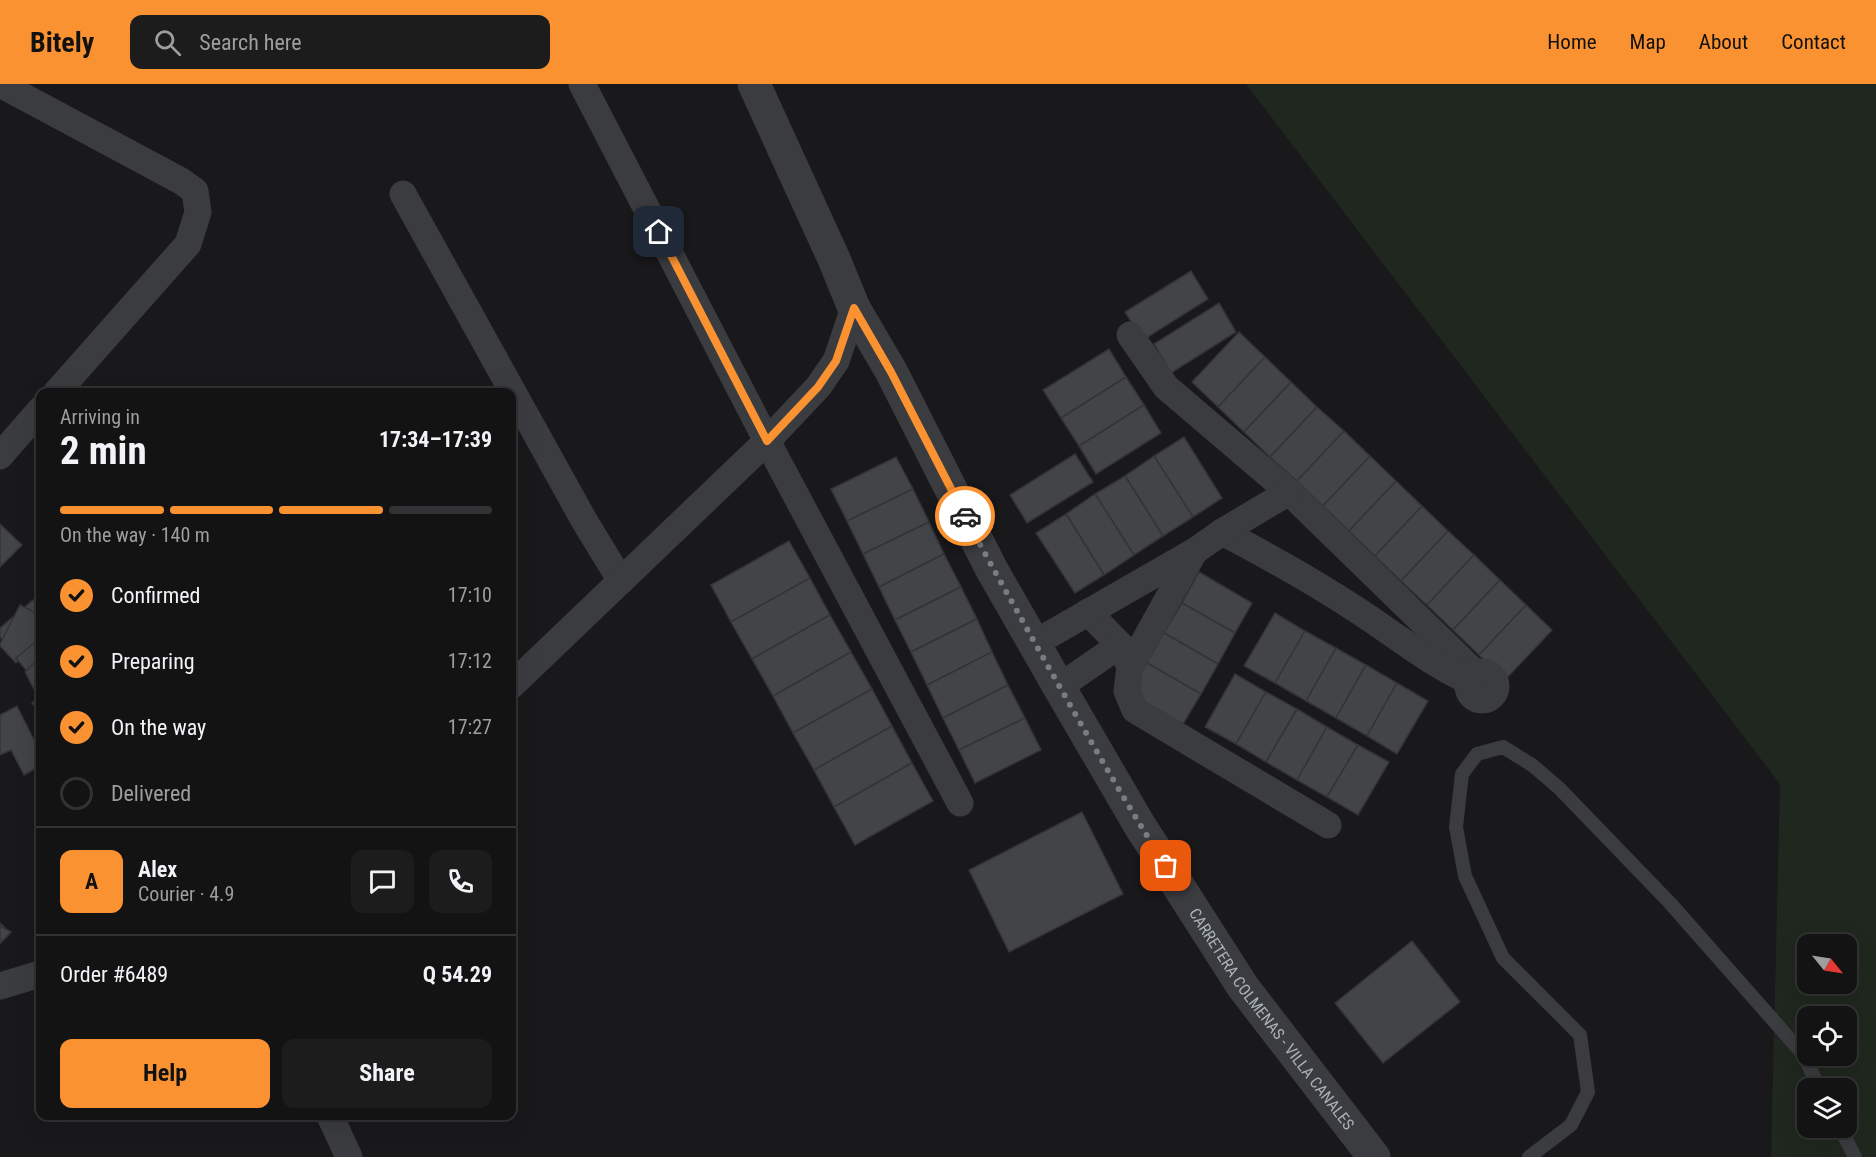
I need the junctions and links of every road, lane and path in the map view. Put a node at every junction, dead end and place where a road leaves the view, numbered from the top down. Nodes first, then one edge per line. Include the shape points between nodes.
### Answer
1 (0, 84) edge
2 (582, 84) edge
3 (754, 84) edge
4 (403, 194) dead end
5 (854, 308) junction
6 (1130, 335) dead end
7 (60, 388) edge
8 (511, 388) edge
9 (516, 398) edge
10 (36, 415) edge
11 (767, 441) junction
12 (0, 456) edge
13 (1289, 492) junction
14 (1222, 532) junction
15 (1195, 551) junction
16 (621, 581) junction
17 (1088, 612) junction
18 (1035, 643) junction
19 (1125, 656) junction
20 (516, 681) edge
21 (1059, 687) junction
22 (960, 803) dead end
23 (1329, 825) dead end
24 (36, 975) edge
25 (0, 986) edge
26 (1815, 1078) edge
27 (332, 1120) edge
28 (1845, 1138) edge
29 (349, 1157) edge
30 (1374, 1157) edge
31 (1529, 1157) edge
32 (1854, 1157) edge

1 - 7 street via 195,191 198,212 188,244
2 - 11 street
3 - 5 street, CARRETERA COLMENAS - VILLA CANALES
4 - 8 street
5 - 11 street via 836,361 818,387
5 - 18 street, CARRETERA COLMENAS - VILLA CANALES via 992,570
6 - 13 street via 1166,387
9 - 16 street
10 - 12 street
11 - 16 street
11 - 22 street
13 - 14 street
13 - 14 street via 1472,677 1445,670 1286,565
14 - 15 street
15 - 17 street
15 - 19 street
16 - 20 street
17 - 18 street
17 - 19 street
18 - 21 street, CARRETERA COLMENAS - VILLA CANALES
19 - 21 street
19 - 23 street via 1127,691 1135,710
21 - 30 street, CARRETERA COLMENAS - VILLA CANALES via 1140,826 1243,987
24 - 25 street
26 - 31 lane via 1803,1054 1671,903 1559,788 1503,747 1477,754 1462,774 1456,827 1465,876 1503,958 1580,1035 1588,1092 1571,1125
27 - 29 street
28 - 32 lane

